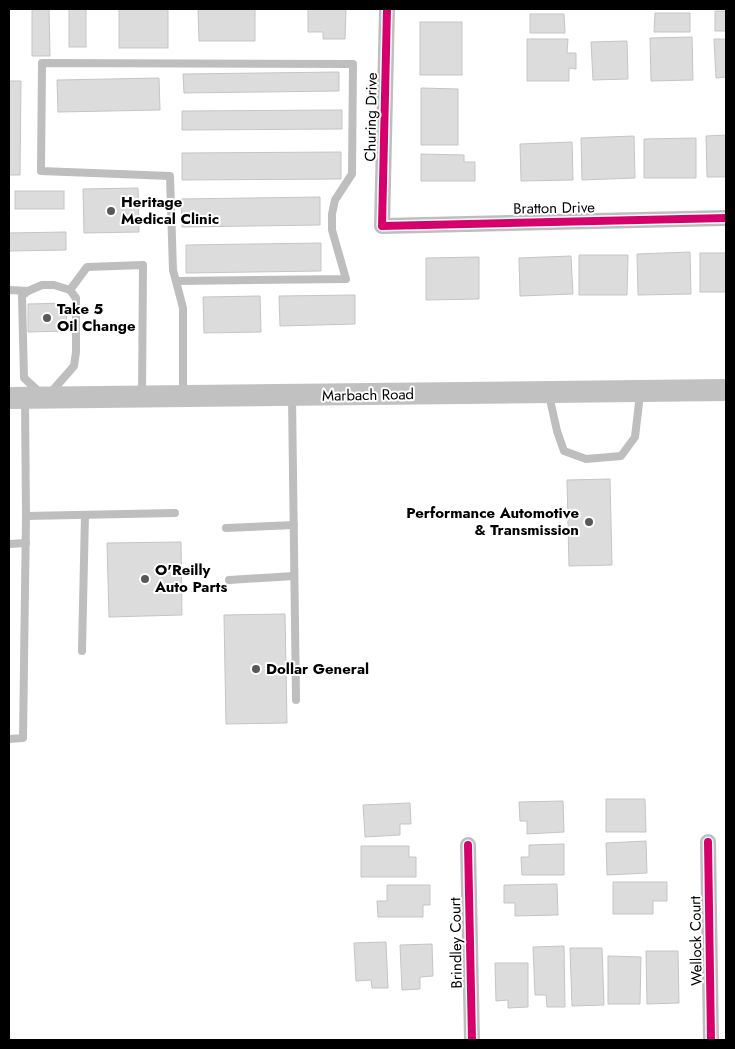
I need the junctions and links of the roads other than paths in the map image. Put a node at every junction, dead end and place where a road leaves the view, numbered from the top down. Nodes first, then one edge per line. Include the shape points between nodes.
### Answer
1 (388, 9) edge
2 (726, 218) edge
3 (382, 226) joint
4 (176, 281) junction
5 (9, 290) edge
6 (70, 290) junction
7 (25, 293) junction
8 (726, 390) edge
9 (640, 392) junction
10 (548, 393) junction
11 (292, 395) junction
12 (183, 396) junction
13 (142, 397) junction
14 (27, 398) edge
15 (175, 512) dead end
16 (85, 515) junction
17 (26, 516) junction
18 (294, 525) junction
19 (226, 528) dead end
20 (26, 543) junction
21 (9, 544) edge
22 (294, 576) junction
23 (229, 580) dead end
24 (82, 651) dead end
25 (296, 700) dead end
26 (9, 738) edge
27 (708, 842) dead end
28 (468, 845) dead end
29 (472, 1040) edge
30 (712, 1040) edge

1 - 3 street, Churing Drive
2 - 3 street, Bratton Drive
4 - 4 lane via 170,176 42,171 42,63 353,64 352,174 336,200 332,214 332,230 346,280
4 - 12 lane via 183,308
5 - 7 lane
6 - 7 lane via 42,285
6 - 13 lane via 86,267 143,265
6 - 14 lane via 76,298 74,366
7 - 14 lane via 24,378
8 - 9 main road, Marbach Road
9 - 10 main road, Marbach Road
9 - 10 lane via 635,437 621,456 586,459 564,451
10 - 11 main road, Marbach Road
11 - 12 main road, Marbach Road
11 - 18 lane
12 - 13 main road, Marbach Road
13 - 14 main road, Marbach Road
14 - 17 lane
15 - 16 lane
16 - 17 lane
16 - 24 lane
17 - 20 lane
18 - 19 lane
18 - 22 lane
20 - 21 lane
20 - 26 lane via 23,738
22 - 23 lane
22 - 25 lane
27 - 30 street, Wellock Court
28 - 29 street, Brindley Court

